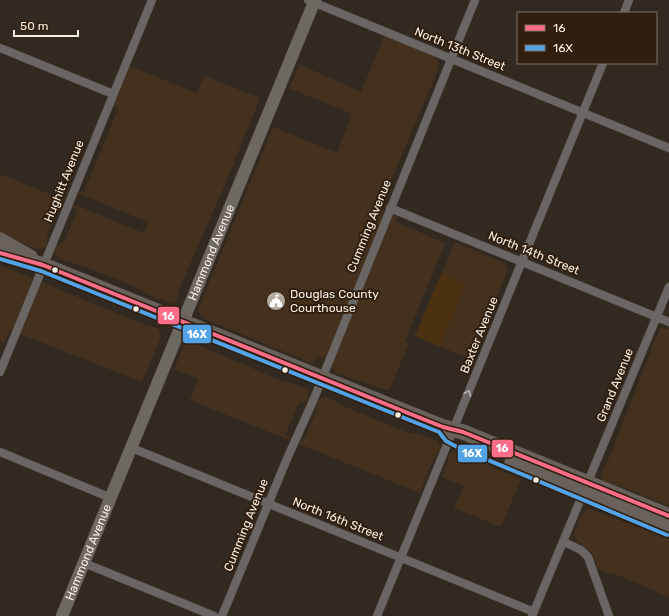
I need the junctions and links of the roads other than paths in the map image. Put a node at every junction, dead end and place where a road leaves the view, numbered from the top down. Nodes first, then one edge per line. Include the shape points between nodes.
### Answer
1 (152, 0) edge
2 (475, 0) edge
3 (629, 0) edge
4 (312, 1) edge
5 (624, 12) edge
6 (0, 48) edge
7 (450, 58) junction
8 (603, 64) edge
9 (113, 94) junction
10 (583, 112) junction
11 (669, 148) edge
12 (390, 208) junction
13 (0, 240) edge
14 (0, 253) edge
15 (522, 262) junction
16 (43, 265) junction
17 (669, 286) edge
18 (656, 317) junction
19 (183, 322) junction
20 (669, 322) edge
21 (0, 372) edge
22 (322, 378) junction
23 (449, 431) junction
24 (132, 448) junction
25 (0, 452) edge
26 (586, 488) junction
27 (111, 498) junction
28 (268, 503) junction
29 (669, 516) edge
30 (669, 529) edge
31 (564, 542) junction
32 (401, 558) junction
33 (84, 563) junction
34 (533, 614) edge
35 (62, 616) edge
36 (214, 616) edge
37 (222, 616) edge
38 (376, 616) edge
39 (609, 616) edge

1 - 9 street, Hughitt Avenue
2 - 7 street, Cumming Avenue
3 - 5 street
4 - 7 street, North 13th Street
4 - 19 street, Hammond Avenue
6 - 9 street
7 - 10 street, North 13th Street
7 - 12 street, Cumming Avenue
8 - 10 street, Baxter Avenue
9 - 16 street, Hughitt Avenue
10 - 11 street, North 13th Street
10 - 15 street, Baxter Avenue
12 - 15 street, North 14th Street
12 - 22 street, Cumming Avenue
13 - 16 highway
14 - 16 highway
15 - 18 street, North 14th Street
23 -> 15 street, Baxter Avenue
16 - 19 highway
16 - 21 street, Hughitt Avenue
17 - 18 street, Grand Avenue
18 - 20 street, North 14th Street
18 - 26 street, Grand Avenue
19 - 22 highway
19 - 24 street, Hammond Avenue
22 - 23 highway
22 - 28 street, Cumming Avenue
23 - 26 highway via 459,442
23 - 32 street, Baxter Avenue
24 - 27 street, Hammond Avenue
24 - 28 street, North 16th Street
25 - 27 street
26 - 29 highway
26 - 30 highway
26 - 31 street, Grand Avenue
27 - 33 street, Hammond Avenue
28 - 32 street, North 16th Street
28 - 37 street, Cumming Avenue
31 - 34 street, Grand Avenue
31 - 39 street via 587,555
32 - 34 street, North 16th Street
32 - 38 street, Baxter Avenue
33 - 35 street, Hammond Avenue
33 - 36 street

